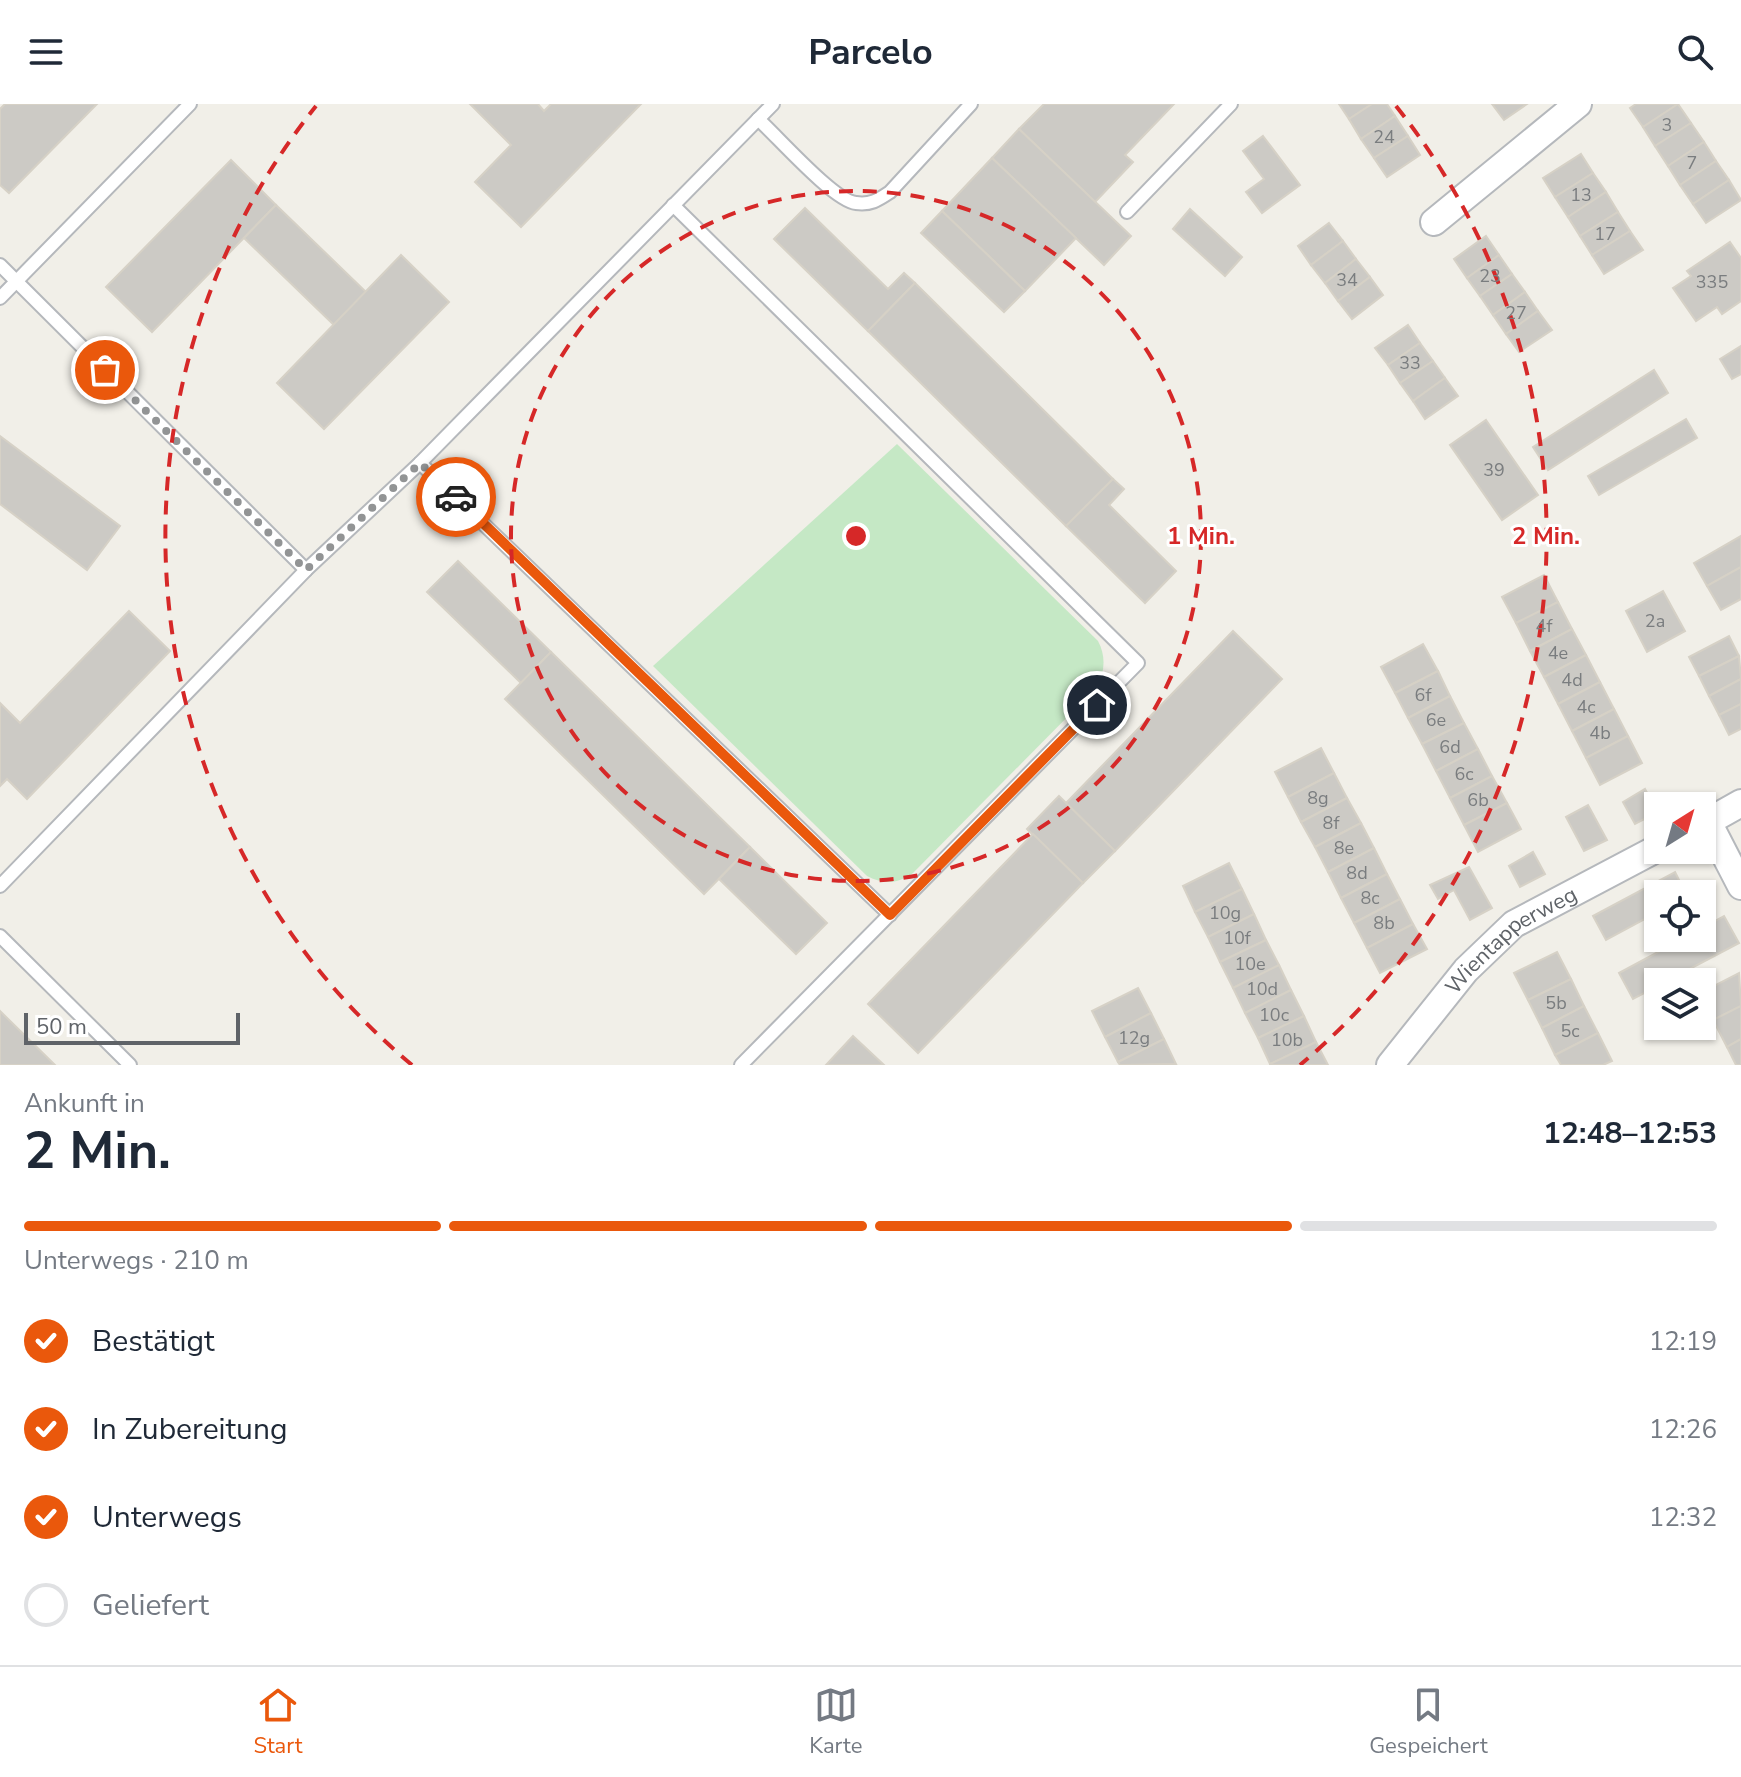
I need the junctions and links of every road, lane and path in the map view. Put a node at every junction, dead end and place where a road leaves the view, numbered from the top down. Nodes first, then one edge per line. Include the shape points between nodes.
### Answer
1 (190, 104) edge
2 (773, 104) edge
3 (971, 104) edge
4 (1231, 104) edge
5 (1578, 104) edge
6 (758, 119) junction
7 (673, 205) junction
8 (1127, 212) dead end
9 (1434, 222) dead end
10 (0, 265) edge
11 (16, 282) junction
12 (0, 298) edge
13 (420, 463) junction
14 (306, 570) junction
15 (1741, 803) edge
16 (1716, 818) edge
17 (1716, 843) edge
18 (1644, 855) edge
19 (0, 886) edge
20 (1741, 886) edge
21 (890, 915) junction
22 (0, 936) edge
23 (130, 1065) edge
24 (741, 1065) edge
25 (1390, 1065) edge

1 - 11 lane
2 - 6 lane
3 - 6 lane via 890,192 873,203 853,203 835,194
4 - 8 lane
5 - 9 street
6 - 7 lane
7 - 13 lane
7 - 21 lane via 1138,663
10 - 11 lane
11 - 12 lane
11 - 14 lane
13 - 14 lane
13 - 21 lane
14 - 19 lane
15 - 16 street
17 - 20 street
18 - 25 street, Wientapperweg via 1514,924 1466,970
21 - 24 lane
22 - 23 lane

